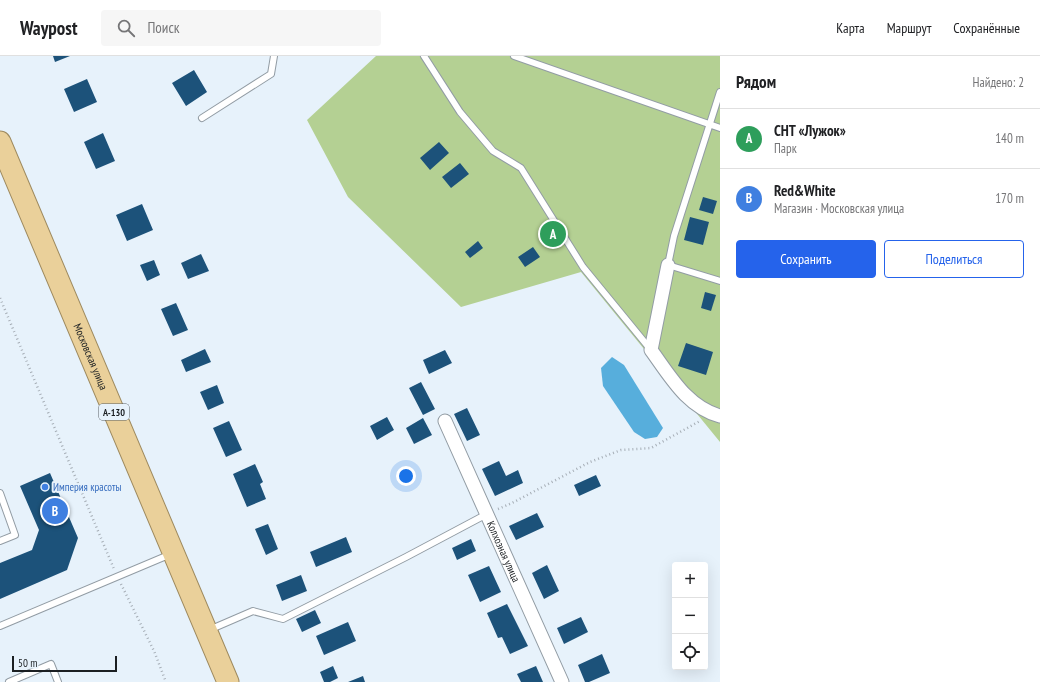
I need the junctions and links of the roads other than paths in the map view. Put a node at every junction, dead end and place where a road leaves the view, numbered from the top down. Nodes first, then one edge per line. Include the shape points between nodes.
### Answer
1 (274, 56) edge
2 (424, 56) edge
3 (514, 56) edge
4 (720, 92) edge
5 (202, 118) dead end
6 (710, 125) junction
7 (720, 128) edge
8 (0, 142) edge
9 (668, 265) junction
10 (720, 281) edge
11 (651, 350) junction
12 (716, 414) edge
13 (445, 421) dead end
14 (0, 493) edge
15 (487, 514) junction
16 (0, 541) edge
17 (173, 554) junction
18 (0, 626) edge
19 (206, 632) junction
20 (9, 682) edge
21 (58, 682) edge
22 (228, 682) edge
23 (562, 682) edge

1 - 5 lane via 271,74
2 - 11 lane via 460,112 493,151 521,168 583,267
3 - 6 lane
4 - 6 lane
6 - 7 lane
6 - 9 lane via 674,236
8 - 17 highway, Московская улица / А-130
9 - 10 lane
9 - 11 street
11 - 12 street via 684,393 698,406
13 - 15 street, Колхозная улица
14 - 16 lane via 15,535
15 - 19 lane via 283,619 253,611
15 - 23 street, Колхозная улица
17 - 18 lane
17 - 19 highway, Московская улица / А-130
19 - 22 highway, Московская улица / А-130
20 - 21 lane via 51,664

